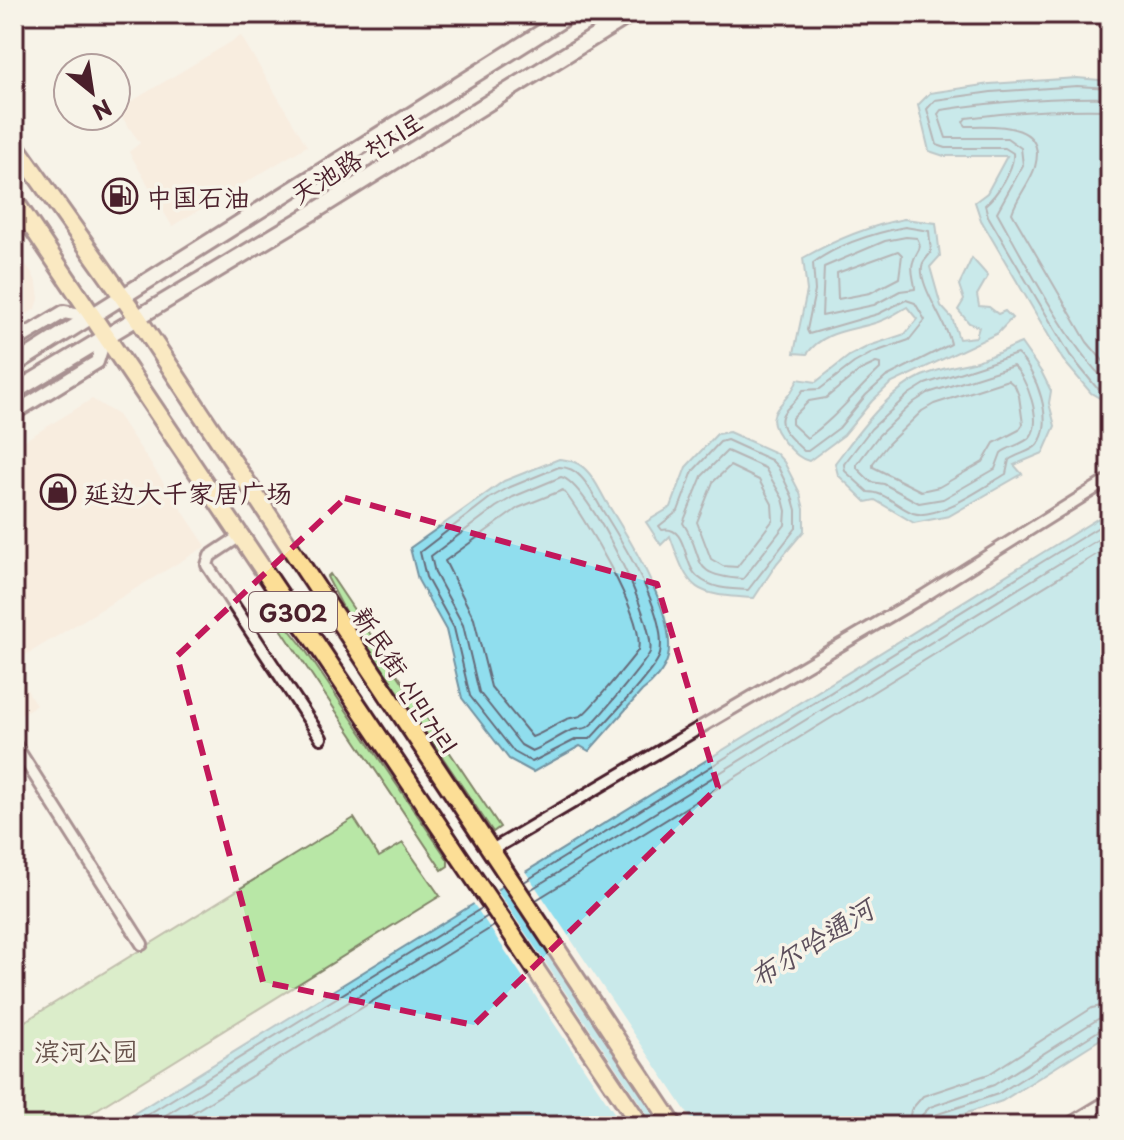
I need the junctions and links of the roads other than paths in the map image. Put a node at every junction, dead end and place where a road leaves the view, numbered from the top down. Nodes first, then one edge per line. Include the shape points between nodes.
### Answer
1 (571, 14) edge
2 (631, 14) edge
3 (14, 144) edge
4 (14, 200) edge
5 (123, 297) junction
6 (92, 317) junction
7 (137, 317) junction
8 (105, 337) junction
9 (14, 342) edge
10 (14, 365) edge
11 (14, 392) edge
12 (14, 413) edge
13 (1110, 479) edge
14 (240, 536) junction
15 (321, 738) dead end
16 (14, 743) edge
17 (488, 847) junction
18 (462, 859) junction
19 (142, 944) dead end
20 (1110, 1102) edge
21 (641, 1126) edge
22 (674, 1126) edge
23 (1070, 1126) edge

1 - 5 main road, 天池路 천지로
2 - 7 main road, 天池路 천지로
3 - 5 highway, 新民街 신민거리 / G302
4 - 6 highway, 新民街 신민거리 / G302
5 - 6 main road, 天池路 천지로
5 - 7 highway, 新民街 신민거리 / G302
6 - 8 highway, 新民街 신민거리 / G302
6 - 9 street via 64,312
6 - 10 main road, 天池路 천지로
7 - 8 main road, 天池路 천지로
7 - 17 highway, 新民街 신민거리 / G302
8 - 11 main road, 天池路 천지로
8 - 12 street, 天池路 천지로 via 97,362
8 - 14 highway, 新民街 신민거리 / G302
13 - 17 street via 922,597
14 - 15 street via 210,556 207,565
14 - 18 highway, 新民街 신민거리 / G302
16 - 19 street
17 - 18 highway
17 - 22 highway, 新民街 신민거리 / G302
18 - 21 highway, 新民街 신민거리 / G302
20 - 23 main road

